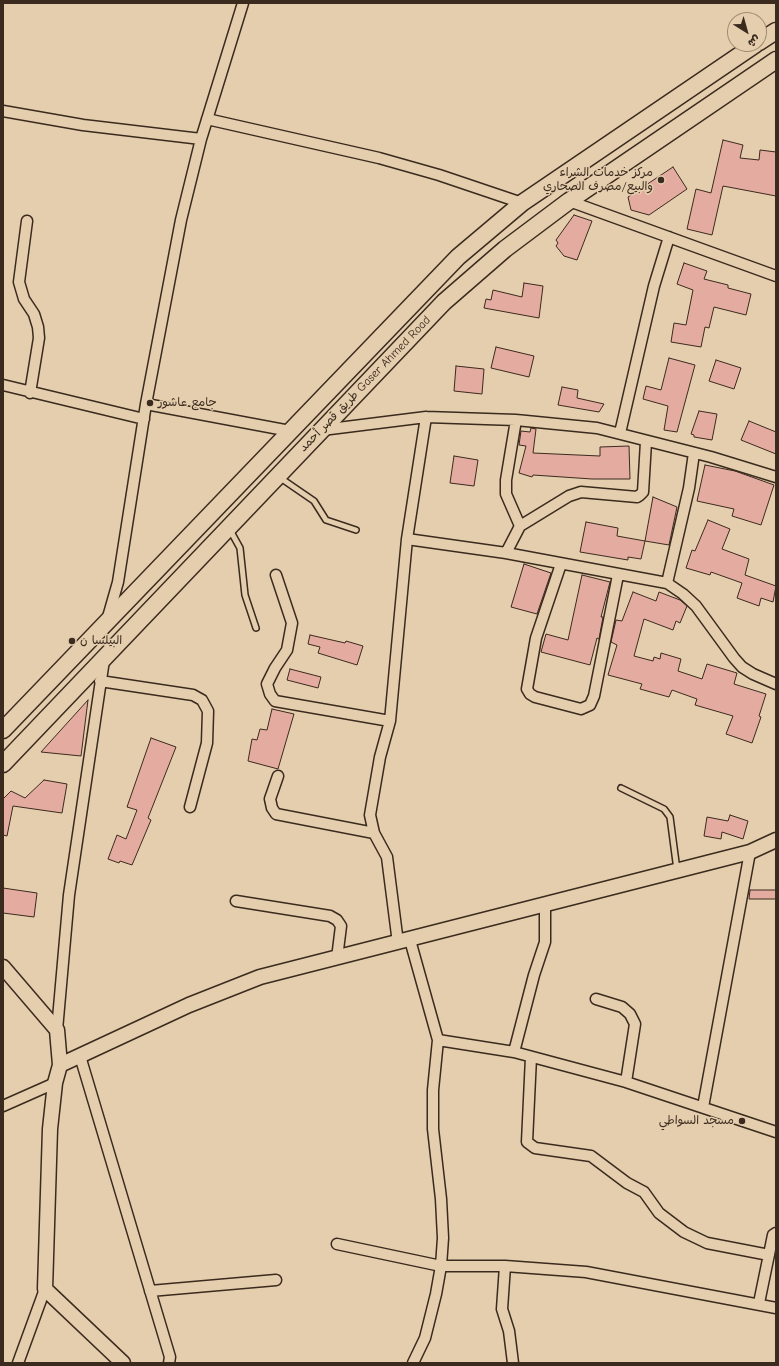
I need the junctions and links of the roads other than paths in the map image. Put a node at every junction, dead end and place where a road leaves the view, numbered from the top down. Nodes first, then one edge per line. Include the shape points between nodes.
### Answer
1 (243, 3) edge
2 (776, 31) edge
3 (767, 37) edge
4 (744, 52) edge
5 (776, 60) edge
6 (3, 111) edge
7 (207, 119) junction
8 (201, 139) junction
9 (569, 201) junction
10 (522, 203) junction
11 (27, 221) dead end
12 (669, 237) junction
13 (776, 276) edge
14 (3, 385) edge
15 (30, 393) junction
16 (146, 404) junction
17 (426, 416) junction
18 (144, 419) junction
19 (516, 420) junction
20 (321, 430) junction
21 (290, 431) junction
22 (620, 433) junction
23 (646, 442) junction
24 (694, 453) junction
25 (278, 476) junction
26 (776, 477) edge
27 (520, 526) junction
28 (228, 527) junction
29 (356, 530) dead end
30 (408, 539) junction
31 (506, 553) junction
32 (561, 564) junction
33 (276, 575) dead end
34 (618, 575) junction
35 (666, 583) junction
36 (107, 621) junction
37 (256, 628) dead end
38 (104, 658) junction
39 (100, 681) junction
40 (776, 684) edge
41 (390, 721) junction
42 (3, 730) edge
43 (3, 764) edge
44 (278, 776) dead end
45 (620, 788) dead end
46 (190, 808) dead end
47 (374, 833) junction
48 (776, 840) edge
49 (750, 852) junction
50 (677, 871) junction
51 (236, 901) dead end
52 (545, 906) junction
53 (404, 941) junction
54 (337, 958) junction
55 (3, 967) edge
56 (596, 999) dead end
57 (57, 1030) junction
58 (438, 1040) junction
59 (514, 1052) junction
60 (80, 1056) junction
61 (531, 1057) junction
62 (60, 1065) junction
63 (626, 1082) junction
64 (55, 1083) junction
65 (3, 1106) edge
66 (703, 1107) junction
67 (776, 1132) edge
68 (776, 1233) edge
69 (336, 1244) dead end
70 (769, 1255) junction
71 (441, 1266) junction
72 (505, 1266) junction
73 (276, 1280) dead end
74 (45, 1289) junction
75 (150, 1291) junction
76 (759, 1303) junction
77 (776, 1308) edge
78 (18, 1363) edge
79 (123, 1363) edge
80 (168, 1363) edge
81 (413, 1363) edge
82 (513, 1363) edge

1 - 7 street
2 - 3 main road
4 - 10 main road, طريق قصر أحمد Gaser Ahmed Road
5 - 9 main road, طريق قصر أحمد Gaser Ahmed Road
6 - 8 street via 83,126
7 - 8 street
7 - 10 street via 379,158
8 - 16 street via 181,220
9 - 12 street
9 - 20 main road, طريق قصر أحمد Gaser Ahmed Road via 505,250 444,302
10 - 21 main road, طريق قصر أحمد Gaser Ahmed Road via 458,257
11 - 15 street via 19,282 24,299 34,314 39,338
12 - 13 street
12 - 22 street via 654,286
14 - 15 street
15 - 18 street
16 - 18 street
16 - 21 street
17 - 19 street
17 - 20 street
17 - 30 street
18 - 36 street via 118,582
19 - 22 street via 597,428
19 - 27 street via 506,494
20 - 25 main road, طريق قصر أحمد Gaser Ahmed Road
21 - 36 main road, طريق قصر أحمد Gaser Ahmed Road
22 - 23 street
23 - 24 street
23 - 27 street via 643,492 640,496 581,492 569,496
24 - 26 street
24 - 35 street via 689,488
25 - 28 main road, طريق قصر أحمد Gaser Ahmed Road
25 - 29 lane via 314,501 326,520
27 - 31 street
28 - 37 lane via 240,548 245,595
28 - 38 main road, طريق قصر أحمد Gaser Ahmed Road
30 - 31 street
30 - 41 street
31 - 32 street
32 - 34 street
32 - 34 street via 536,638 527,689 536,697 581,709 590,705 594,696
33 - 41 street via 292,623 287,650 267,684 270,694 275,700
34 - 35 street
35 - 40 street via 696,606 742,667
36 - 42 main road, طريق قصر أحمد Gaser Ahmed Road
38 - 39 street
38 - 43 main road, طريق قصر أحمد Gaser Ahmed Road
39 - 46 street via 193,695 202,700 208,711 207,743
39 - 57 street via 69,895
41 - 47 street via 380,757 370,815
44 - 47 street via 270,799 276,814
45 - 50 lane via 664,809 670,817
47 - 53 street via 387,857
48 - 49 street
49 - 50 street
49 - 66 street
50 - 52 street
51 - 54 street via 330,916 341,926
52 - 53 street
52 - 59 street via 545,942
53 - 54 street
53 - 58 street
54 - 60 street via 253,980 189,1005
55 - 57 street
56 - 63 street via 622,1007 630,1014 635,1024
57 - 62 street
58 - 59 street
58 - 71 street via 433,1090 433,1129 441,1199
59 - 61 street
60 - 62 street
60 - 75 street
61 - 63 street
61 - 70 street via 527,1142 535,1148 591,1156 627,1184 644,1192 659,1213 684,1232 707,1244
62 - 64 street
63 - 66 street
64 - 65 street
64 - 74 street via 50,1129
66 - 67 street
68 - 70 street via 773,1235
69 - 71 street
70 - 76 street
71 - 72 street
71 - 81 street via 427,1331
72 - 76 street via 586,1272
72 - 82 street via 502,1309 509,1331
73 - 75 street
74 - 78 street
74 - 79 street
75 - 80 street via 170,1357
76 - 77 street

